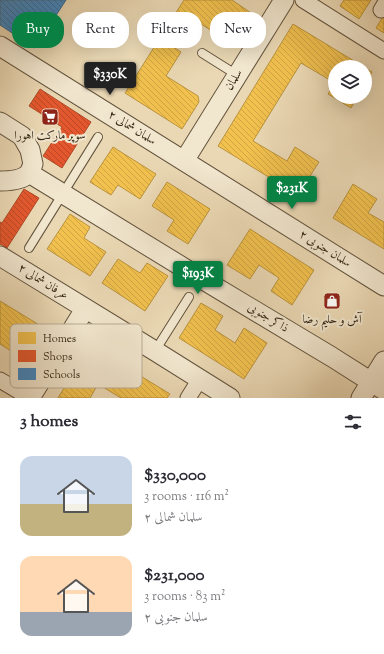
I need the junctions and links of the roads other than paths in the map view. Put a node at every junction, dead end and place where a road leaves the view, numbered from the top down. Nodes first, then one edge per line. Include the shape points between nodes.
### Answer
1 (284, 0) edge
2 (303, 0) edge
3 (0, 46) edge
4 (384, 51) edge
5 (202, 53) dead end
6 (237, 75) junction
7 (0, 122) edge
8 (98, 138) dead end
9 (184, 161) junction
10 (29, 173) junction
11 (0, 181) edge
12 (63, 194) junction
13 (29, 248) dead end
14 (2, 261) edge
15 (384, 286) edge
16 (189, 297) dead end
17 (86, 309) junction
18 (77, 324) edge
19 (111, 324) edge
20 (142, 342) edge
21 (155, 350) junction
22 (384, 361) edge
23 (200, 379) junction
24 (0, 380) edge
25 (10, 386) edge
26 (378, 386) edge
27 (13, 388) edge
28 (36, 388) edge
29 (30, 398) edge
30 (188, 398) edge
31 (230, 398) edge
32 (361, 398) edge

1 - 6 street, سلمان
2 - 4 street
3 - 9 street, سلمان شمالی ۲
5 - 6 lane
6 - 9 street, سلمان
7 - 10 street via 22,136 30,150 33,164
8 - 12 lane
9 - 15 street, سلمان جنوبی ۲
10 - 11 street via 23,178
10 - 12 street, ذاکر جنوبی
12 - 13 lane
12 - 26 street, ذاکر جنوبی
14 - 17 street, عرفان شمالی ۲
16 - 21 lane
17 - 18 street
17 - 19 street, عرفان شمالی ۲
20 - 21 street, عرفان شمالی ۲
21 - 23 street, عرفان شمالی ۲
22 - 26 street
23 - 30 street
23 - 31 street, عرفان شمالی ۲
24 - 25 street
26 - 32 street
27 - 29 street
28 - 29 street

